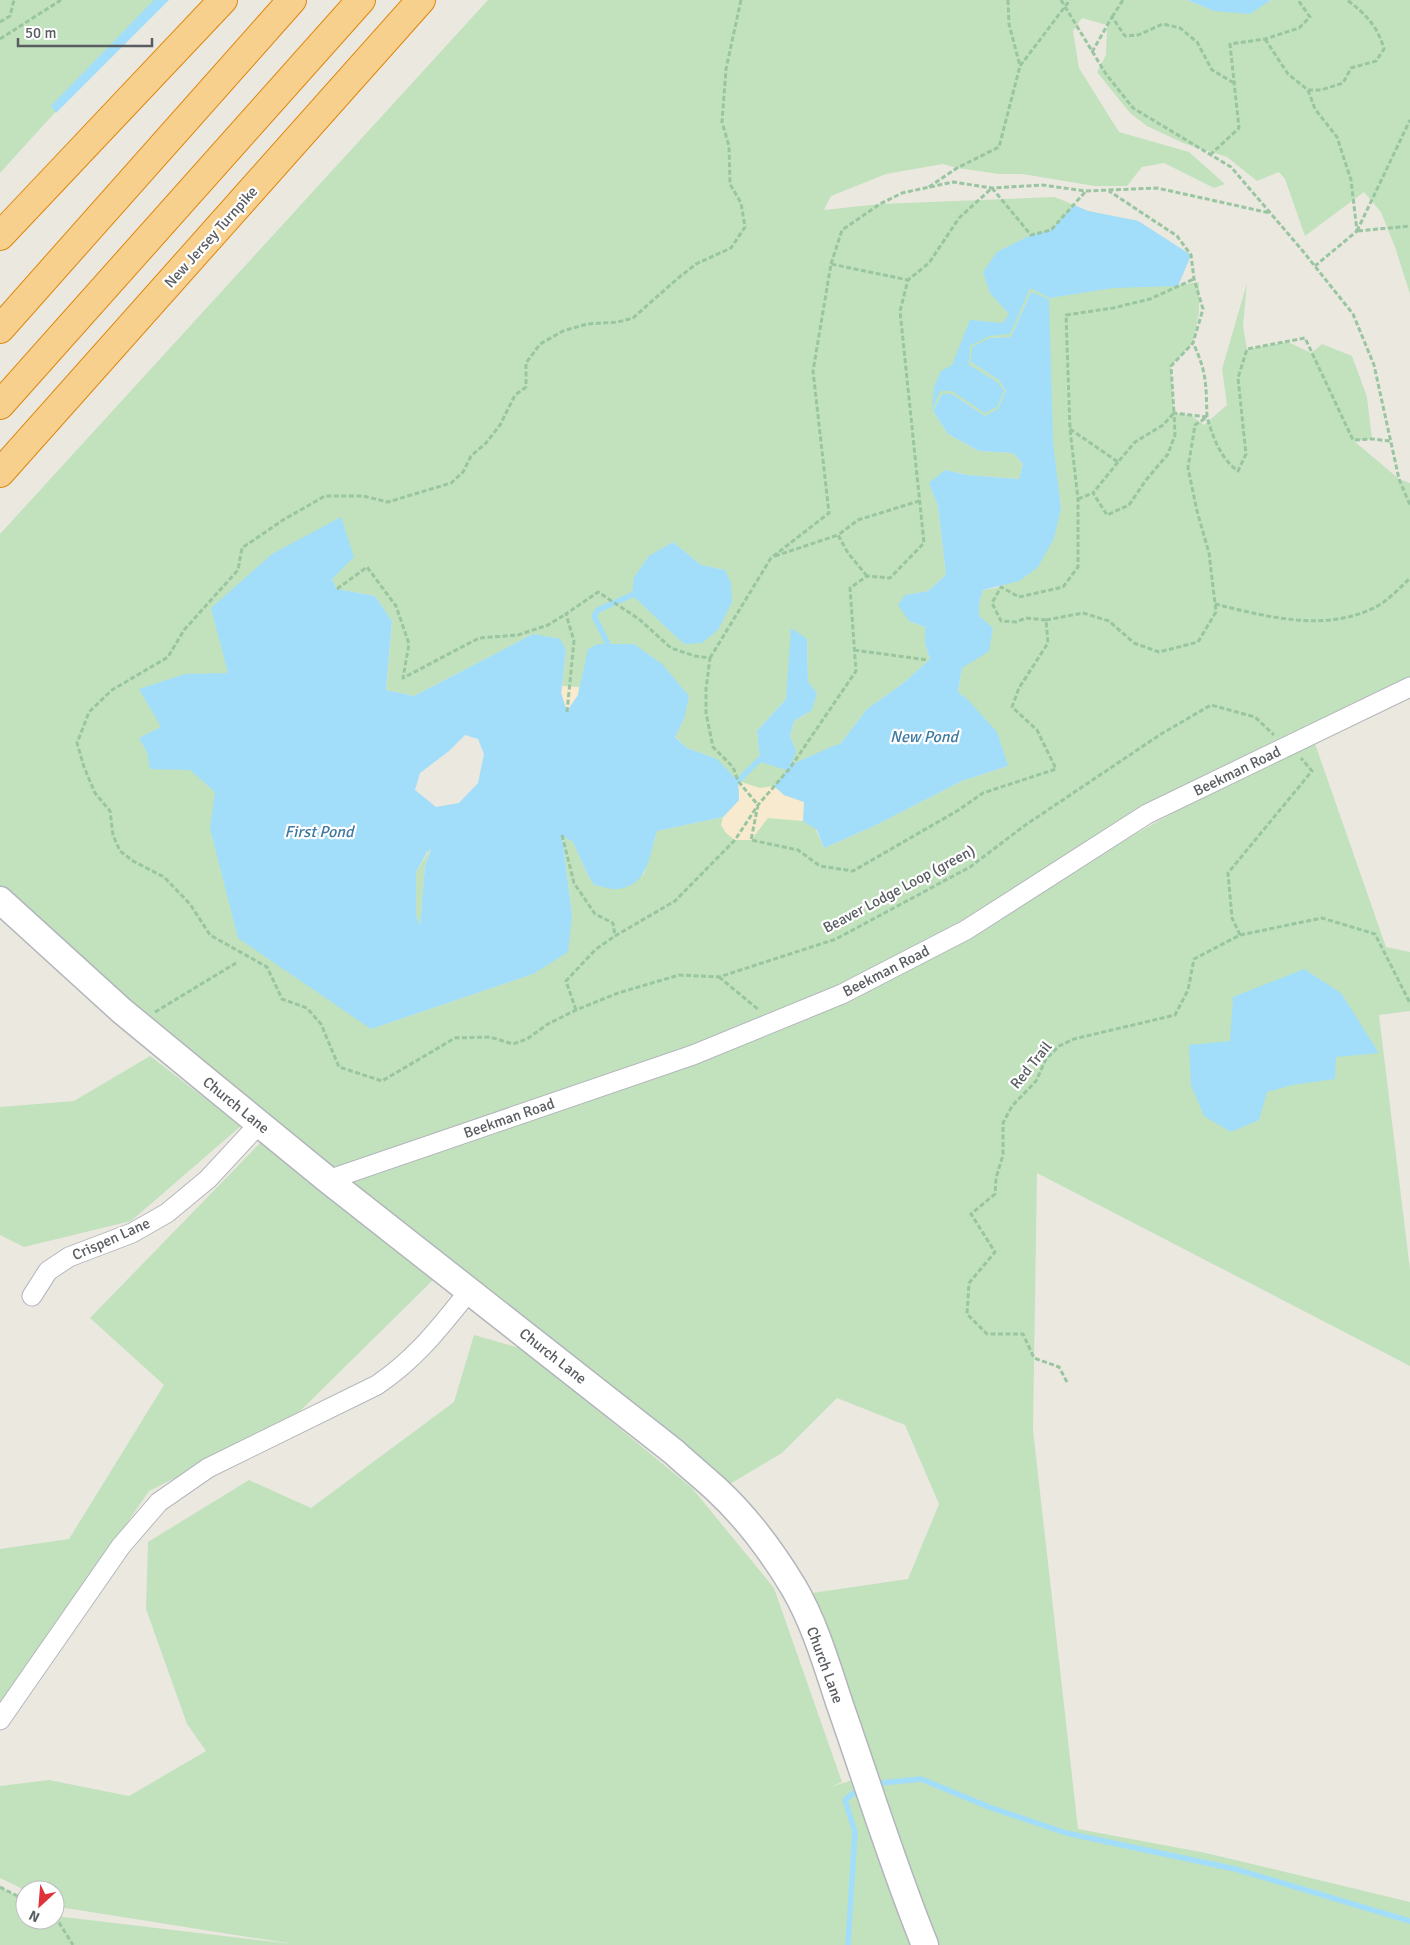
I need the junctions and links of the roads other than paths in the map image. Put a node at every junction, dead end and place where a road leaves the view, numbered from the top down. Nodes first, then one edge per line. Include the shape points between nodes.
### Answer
1 (222, 0) edge
2 (292, 0) edge
3 (361, 0) edge
4 (421, 0) edge
5 (0, 236) edge
6 (0, 329) edge
7 (0, 405) edge
8 (0, 473) edge
9 (1410, 688) edge
10 (0, 900) edge
11 (259, 1124) junction
12 (328, 1180) junction
13 (469, 1291) junction
14 (32, 1296) dead end
15 (0, 1720) edge
16 (925, 1945) edge

1 - 5 highway
2 - 6 highway
3 - 7 highway
4 - 8 highway, New Jersey Turnpike
9 - 12 street, Beekman Road via 1147,814 966,930 842,994 693,1055
10 - 11 street, Church Lane via 137,1023
11 - 12 street, Church Lane
11 - 14 street, Crispen Lane via 208,1179 167,1213 132,1233 69,1257 48,1272
12 - 13 street, Church Lane
13 - 15 street via 423,1348 377,1385 208,1468 159,1502 122,1546
13 - 16 street, Church Lane via 674,1452 718,1491 767,1548 795,1590 810,1622

